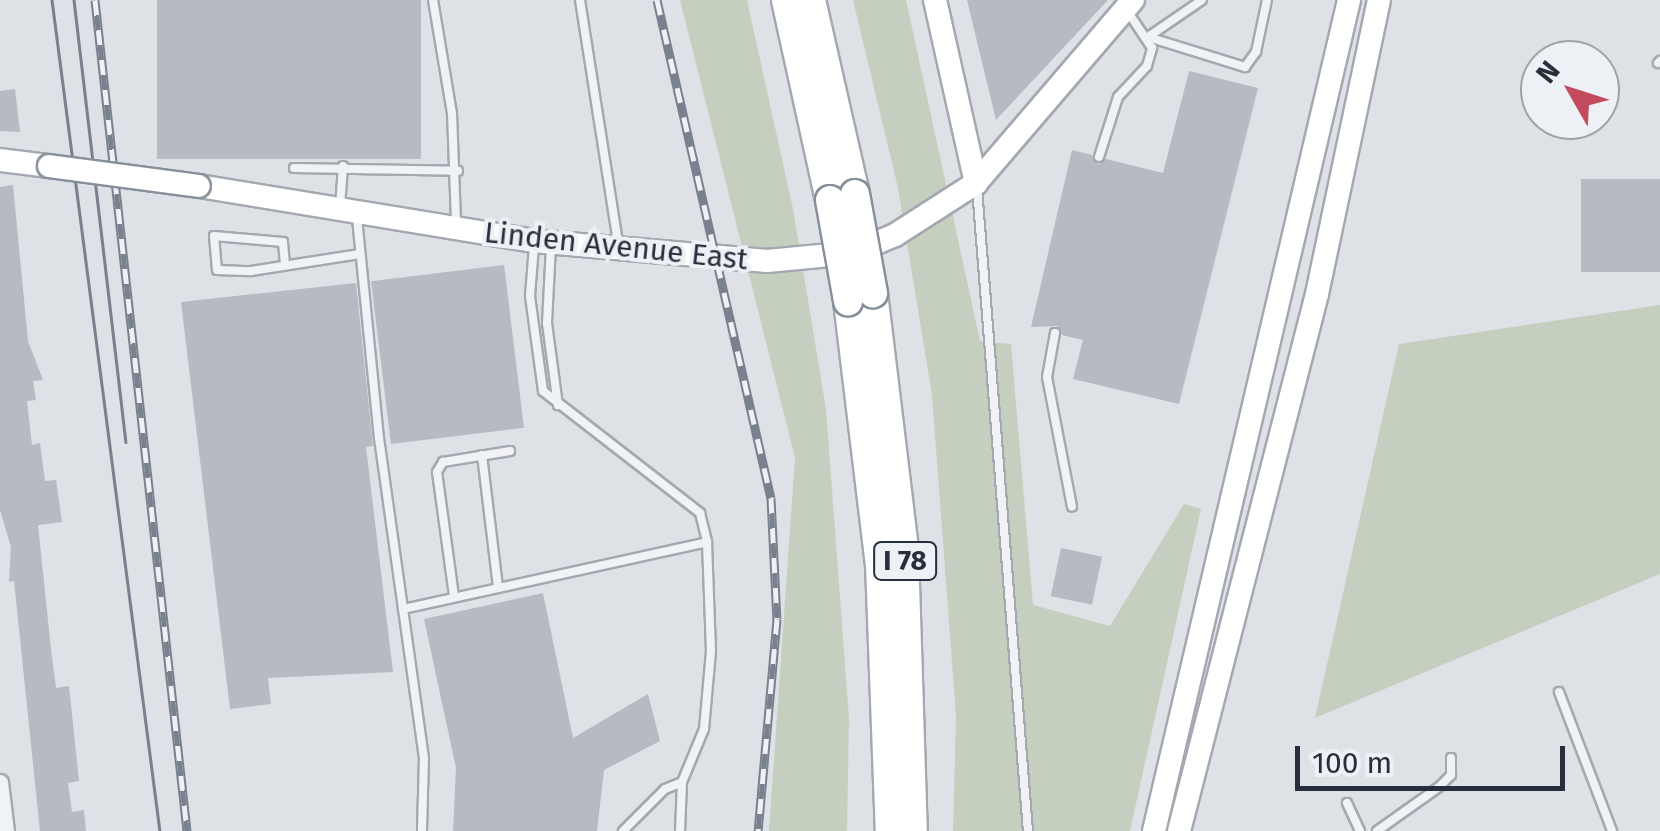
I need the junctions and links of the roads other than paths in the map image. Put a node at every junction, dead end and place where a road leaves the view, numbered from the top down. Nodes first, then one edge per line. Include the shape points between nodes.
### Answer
1 (433, 0) edge
2 (580, 0) edge
3 (786, 0) edge
4 (812, 0) edge
5 (935, 0) edge
6 (1202, 0) edge
7 (1267, 0) edge
8 (1350, 0) edge
9 (1379, 0) edge
10 (1129, 4) edge
11 (1148, 37) junction
12 (1099, 157) dead end
13 (0, 160) edge
14 (343, 166) junction
15 (294, 168) dead end
16 (458, 171) junction
17 (976, 182) junction
18 (842, 197) junction
19 (348, 212) junction
20 (456, 228) junction
21 (543, 242) junction
22 (618, 249) junction
23 (360, 254) junction
24 (285, 265) junction
25 (861, 297) junction
26 (1055, 333) dead end
27 (558, 405) junction
28 (510, 451) dead end
29 (482, 455) junction
30 (1072, 507) dead end
31 (708, 542) junction
32 (498, 587) junction
33 (454, 596) junction
34 (403, 609) junction
35 (1559, 692) dead end
36 (1451, 758) dead end
37 (0, 782) edge
38 (682, 782) junction
39 (1348, 803) dead end
40 (6, 831) edge
41 (422, 831) edge
42 (623, 831) edge
43 (680, 831) edge
44 (890, 831) edge
45 (913, 831) edge
46 (1028, 831) edge
47 (1154, 831) edge
48 (1179, 831) edge
49 (1360, 831) edge
50 (1376, 831) edge
51 (1612, 831) edge

1 - 16 lane
2 - 22 lane
3 - 18 highway, I 78
4 - 18 highway, I 78
5 - 17 street
6 - 11 lane
7 - 11 lane via 1256,52 1244,66
8 - 47 street
9 - 48 street via 1317,294
10 - 11 lane
10 - 17 street, Linden Avenue East
11 - 12 lane via 1147,66 1118,97
13 - 19 street, Linden Avenue East, bridge
14 - 15 lane
14 - 16 lane
14 - 19 lane
16 - 20 lane
17 - 22 street, Linden Avenue East via 895,235 852,253 767,262
17 - 46 lane
18 - 25 highway, I 78, bridge
19 - 20 street, Linden Avenue East
19 - 23 lane
20 - 21 street, Linden Avenue East
21 - 22 street, Linden Avenue East
21 - 27 lane
21 - 27 lane via 530,296 536,368 542,391
23 - 24 lane
23 - 34 lane
24 - 24 lane via 217,270 214,236 283,242
25 - 44 highway, I 78
25 - 45 highway, I 78 via 904,551
26 - 30 lane via 1048,376
27 - 31 lane via 700,513
28 - 29 lane
29 - 32 lane
29 - 33 lane via 443,462 437,472
31 - 32 lane
31 - 38 lane via 714,588 704,729
32 - 33 lane
33 - 34 lane
34 - 41 lane via 424,758
35 - 51 lane
36 - 50 lane via 1451,775 1439,787
37 - 40 street
38 - 42 lane via 665,789
38 - 43 lane
39 - 49 lane

